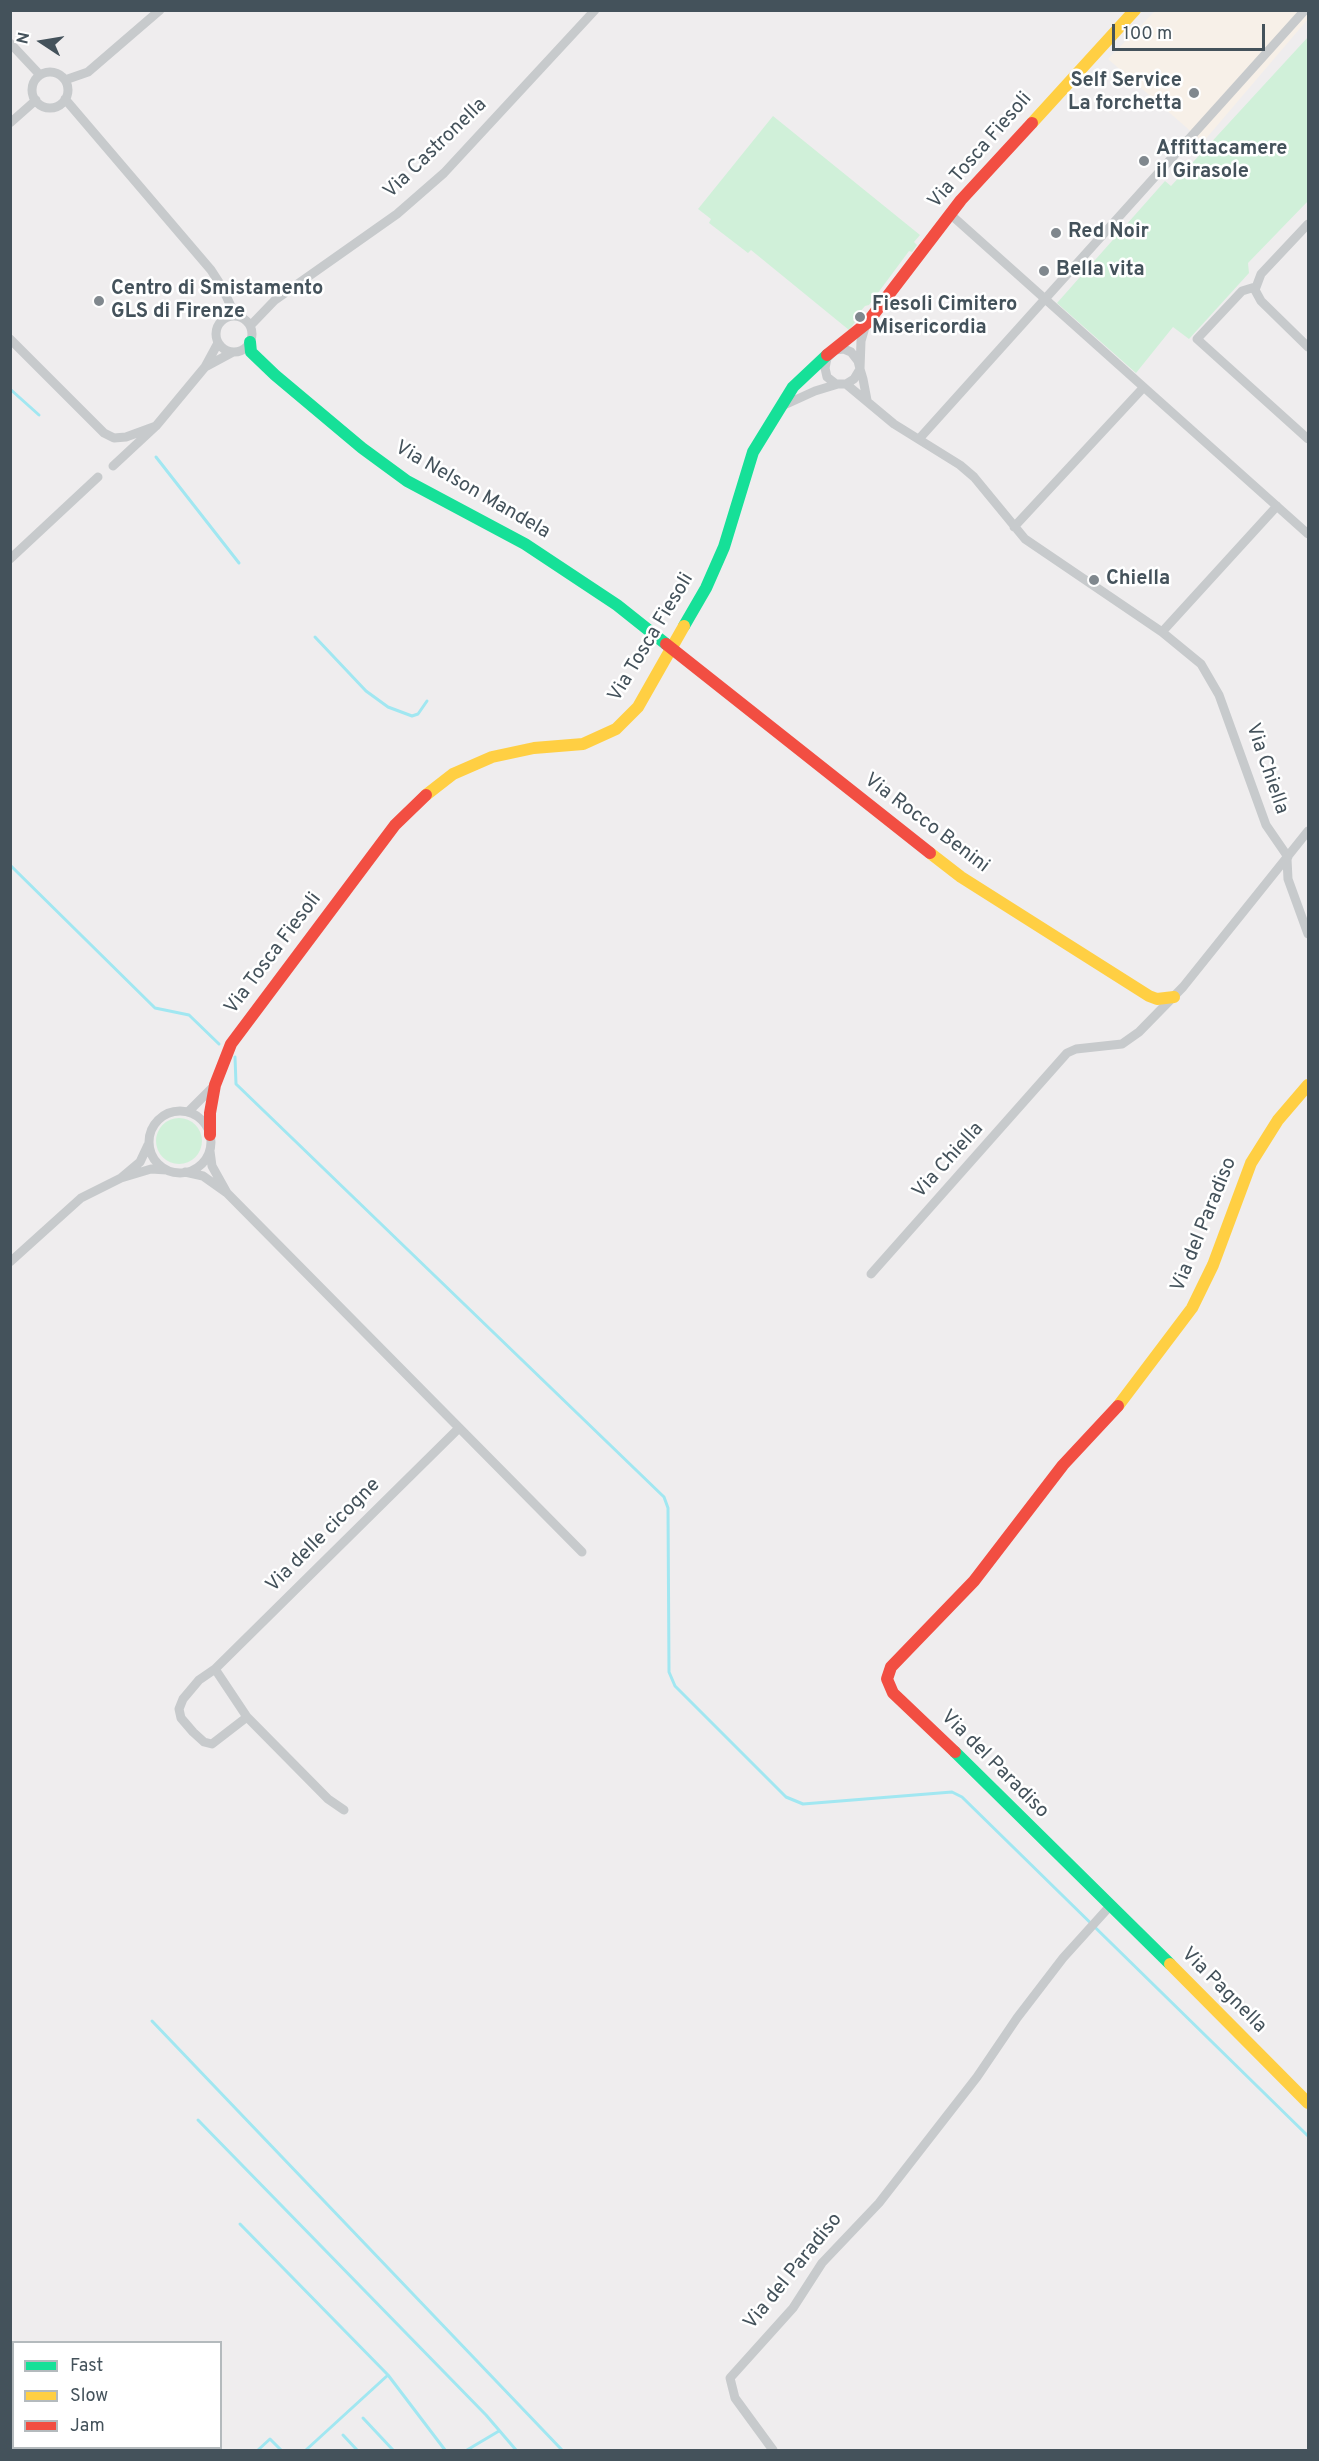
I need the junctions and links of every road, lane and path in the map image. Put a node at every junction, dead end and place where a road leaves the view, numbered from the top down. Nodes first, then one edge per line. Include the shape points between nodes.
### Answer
1 (160, 10) edge
2 (595, 10) edge
3 (1135, 10) edge
4 (1305, 10) edge
5 (10, 43) edge
6 (40, 75) junction
7 (65, 80) junction
8 (65, 99) junction
9 (36, 100) junction
10 (10, 123) edge
11 (950, 214) junction
12 (1308, 224) edge
13 (1255, 287) junction
14 (1045, 299) junction
15 (227, 301) junction
16 (239, 317) junction
17 (258, 317) junction
18 (222, 320) junction
19 (866, 324) junction
20 (250, 326) junction
21 (10, 339) edge
22 (218, 343) junction
23 (1308, 347) edge
24 (241, 348) junction
25 (831, 352) junction
26 (205, 367) junction
27 (860, 369) junction
28 (842, 384) junction
29 (1143, 388) junction
30 (867, 400) junction
31 (780, 407) junction
32 (156, 426) junction
33 (919, 439) junction
34 (1308, 439) edge
35 (112, 466) dead end
36 (98, 477) dead end
37 (1277, 506) junction
38 (1014, 527) junction
39 (1308, 534) edge
40 (10, 559) edge
41 (1162, 632) junction
42 (672, 649) junction
43 (1308, 831) edge
44 (1288, 857) junction
45 (1308, 934) edge
46 (1174, 997) junction
47 (215, 1084) junction
48 (1308, 1085) edge
49 (188, 1112) junction
50 (210, 1142) junction
51 (149, 1143) junction
52 (168, 1170) junction
53 (185, 1172) junction
54 (121, 1178) junction
55 (227, 1193) junction
56 (10, 1262) edge
57 (871, 1275) dead end
58 (458, 1429) junction
59 (582, 1552) dead end
60 (215, 1669) junction
61 (246, 1717) junction
62 (344, 1810) dead end
63 (1110, 1906) junction
64 (1308, 2103) edge
65 (773, 2451) edge

1 - 7 street via 88,72
2 - 17 street, Via Castronella via 444,172 397,214 275,300
3 - 11 street, Via Tosca Fiesoli
4 - 14 street
5 - 6 street
6 - 7 street via 51,72
6 - 9 street via 33,90
7 - 8 street
8 - 9 street via 52,107
8 - 15 street via 211,270
9 - 10 street
11 - 14 street
11 - 19 street, Via Tosca Fiesoli
12 - 13 street via 1261,273
13 - 23 street via 1261,301
13 - 34 street via 1242,291 1197,339
14 - 29 street
14 - 33 street
15 - 16 street
15 - 18 street
16 - 17 street
16 - 18 street
16 - 20 street
17 - 20 street, Via Castronella
18 - 22 street via 216,331
19 - 25 street, Via Tosca Fiesoli
19 - 27 street, Via Tosca Fiesoli
20 - 24 street
21 - 32 street via 104,433 114,438 126,437
22 - 24 street via 222,348
22 - 26 street
24 - 26 street
24 - 42 street, Via Nelson Mandela via 251,352 311,407 407,481 525,544 617,605
25 - 27 street via 851,352
25 - 28 street via 825,370 829,379
25 - 31 street, Via Tosca Fiesoli via 798,380
26 - 32 street
27 - 28 street via 857,376
27 - 30 street
28 - 30 street, Via Chiella
28 - 31 street
29 - 37 street
29 - 38 street
30 - 33 street, Via Chiella via 887,420
31 - 42 street, Via Tosca Fiesoli via 753,452 714,570
32 - 35 street
33 - 38 street, Via Chiella via 945,453 974,477
36 - 40 street
37 - 39 street
37 - 41 street
38 - 41 street, Via Chiella via 1041,551
41 - 44 street, Via Chiella via 1211,677 1238,741 1266,825
42 - 46 street, Via Rocco Benini via 961,877 1149,996
42 - 47 street, Via Tosca Fiesoli via 638,707 607,735 583,744 492,757 453,774 415,804 237,1035
43 - 44 street
44 - 45 street via 1288,879
44 - 46 street, Via Chiella
46 - 57 street, Via Chiella via 1122,1044 1076,1049 1062,1058
47 - 49 street, Via Tosca Fiesoli
47 - 50 street, Via Tosca Fiesoli
48 - 63 street, Via del Paradiso via 1278,1120 1251,1163 1209,1275 1192,1308 1125,1399 1063,1465 974,1581 887,1673 893,1693
49 - 50 street via 202,1120
49 - 51 street via 162,1116 151,1130
50 - 53 street via 198,1167
50 - 55 street via 212,1166
51 - 52 street via 153,1158
51 - 54 street via 140,1162
52 - 53 street
52 - 54 street via 142,1171
53 - 55 street via 203,1176
54 - 56 street via 81,1198
55 - 58 street
58 - 59 street
58 - 60 street, Via delle cicogne
60 - 61 street
60 - 61 street, Via delle cicogne via 183,1699 178,1709 181,1718 204,1742 212,1744
61 - 62 street
63 - 64 street, Via Pagnella
63 - 65 street, Via del Paradiso via 1017,2018 976,2078 879,2203 822,2263 794,2308 730,2379 735,2398

